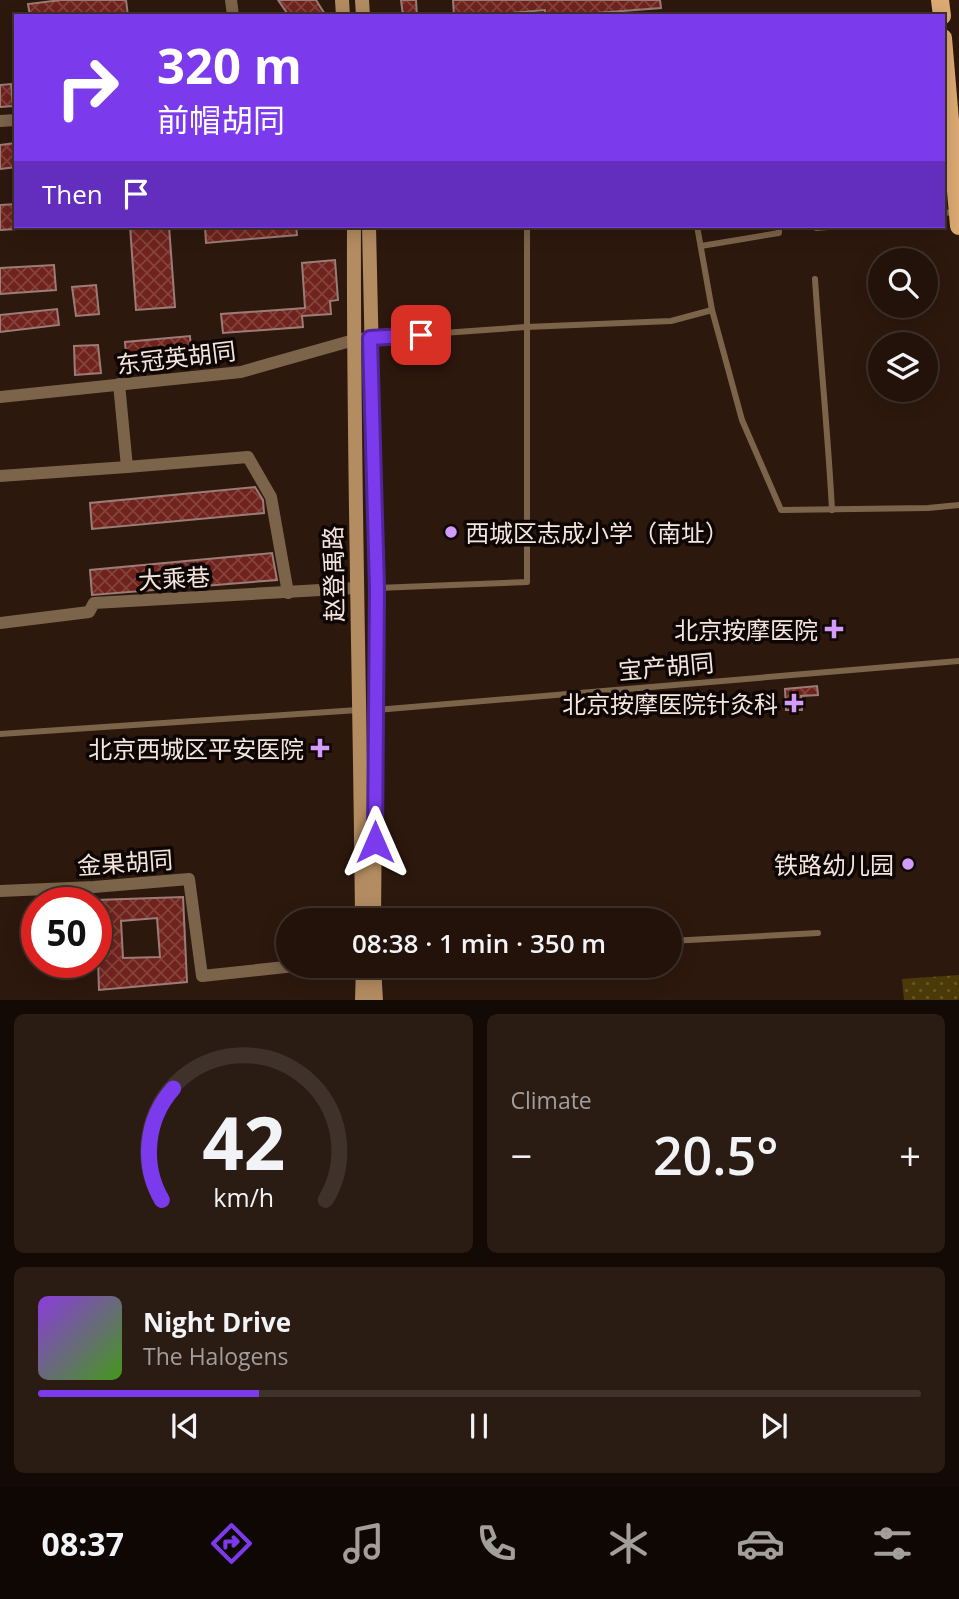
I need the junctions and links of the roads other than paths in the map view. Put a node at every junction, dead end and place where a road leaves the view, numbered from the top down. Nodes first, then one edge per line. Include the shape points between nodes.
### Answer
1 (945, 51) edge
2 (954, 99) edge
3 (957, 183) edge
4 (953, 217) edge
5 (354, 228) edge
6 (369, 228) edge
7 (527, 228) edge
8 (697, 228) edge
9 (779, 228) edge
10 (701, 246) junction
11 (815, 279) dead end
12 (712, 310) junction
13 (526, 327) junction
14 (370, 338) junction
15 (354, 340) junction
16 (119, 384) junction
17 (0, 397) edge
18 (127, 467) junction
19 (0, 476) edge
20 (959, 505) edge
21 (832, 510) junction
22 (356, 588) junction
23 (377, 588) junction
24 (288, 593) junction
25 (0, 623) edge
26 (959, 662) edge
27 (360, 710) junction
28 (376, 710) junction
29 (0, 734) edge
30 (0, 891) edge
31 (362, 908) edge
32 (374, 908) edge
33 (818, 933) dead end
34 (682, 940) edge
35 (276, 968) edge
36 (363, 978) edge
37 (375, 978) edge
38 (362, 1000) edge
39 (376, 1000) edge

1 - 2 main road
2 - 3 main road
3 - 4 main road
5 - 15 main road, 赵登禹路
6 - 14 main road, 赵登禹路
7 - 13 lane
8 - 10 lane
9 - 10 lane via 779,233
10 - 12 lane
11 - 21 lane
12 - 13 lane via 671,321
12 - 21 lane via 742,421 781,510
13 - 14 lane
13 - 23 lane via 527,582
14 - 15 street, 东冠英胡同
14 - 23 main road, 赵登禹路
15 - 16 street, 东冠英胡同 via 241,372
15 - 22 main road, 赵登禹路
16 - 17 street, 东冠英胡同
16 - 18 street
18 - 19 street
18 - 24 street via 248,457 271,497
20 - 21 lane
22 - 24 street, 大乘巷
22 - 27 main road, 赵登禹路
23 - 28 main road, 赵登禹路
24 - 25 street, 大乘巷 via 94,603 89,612
26 - 28 lane, 宝产胡同
27 - 29 lane
27 - 31 main road, 赵登禹路
28 - 32 main road, 赵登禹路
30 - 35 street, 金果胡同 via 188,879 202,975
33 - 34 lane
36 - 38 main road
37 - 39 main road

